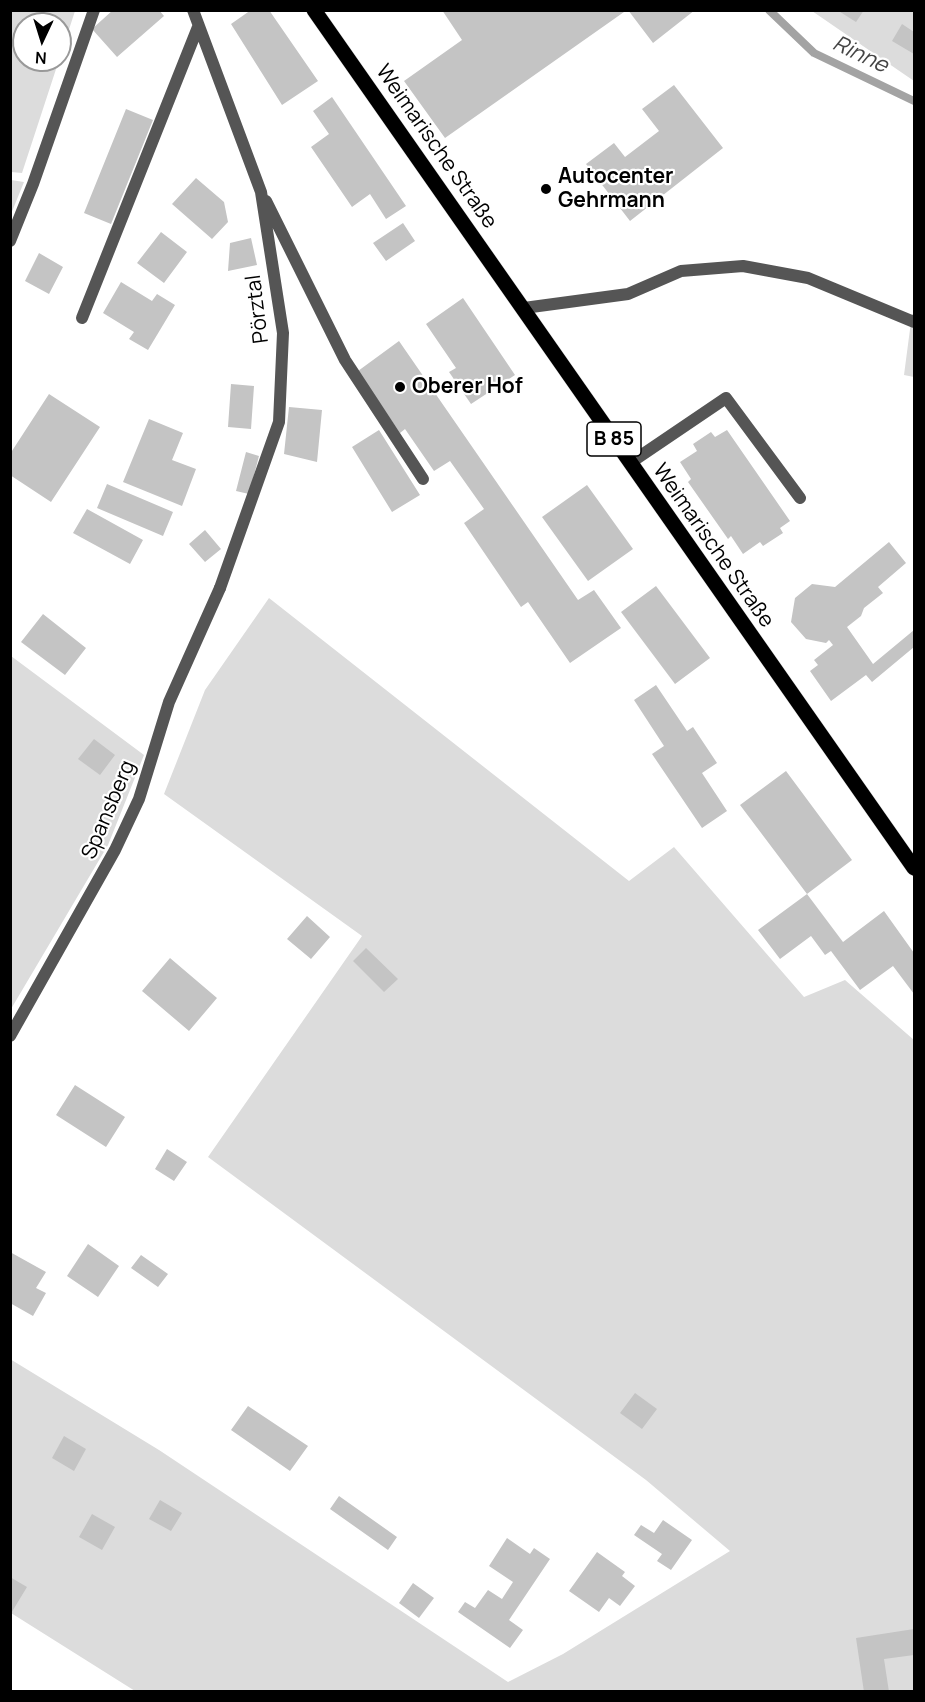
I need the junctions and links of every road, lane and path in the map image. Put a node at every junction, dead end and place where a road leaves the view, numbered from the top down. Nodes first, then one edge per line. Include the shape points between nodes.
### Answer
1 (94, 10) edge
2 (193, 10) edge
3 (314, 10) edge
4 (198, 27) junction
5 (261, 192) junction
6 (10, 241) edge
7 (524, 308) junction
8 (82, 318) dead end
9 (915, 322) edge
10 (630, 463) junction
11 (423, 479) dead end
12 (800, 498) dead end
13 (220, 588) joint
14 (915, 868) edge
15 (10, 1036) edge

1 - 6 street
2 - 4 street, Pörztal
3 - 7 main road, Weimarische Straße / B 85
4 - 5 street, Pörztal
4 - 8 street
5 - 11 street via 345,360
5 - 13 street, Pörztal via 284,333 279,422
7 - 9 street via 628,294 681,271 743,266 808,278
7 - 10 main road, Weimarische Straße / B 85
10 - 12 street via 726,398
10 - 14 main road, Weimarische Straße / B 85
13 - 15 street, Spansberg via 169,702 139,800

